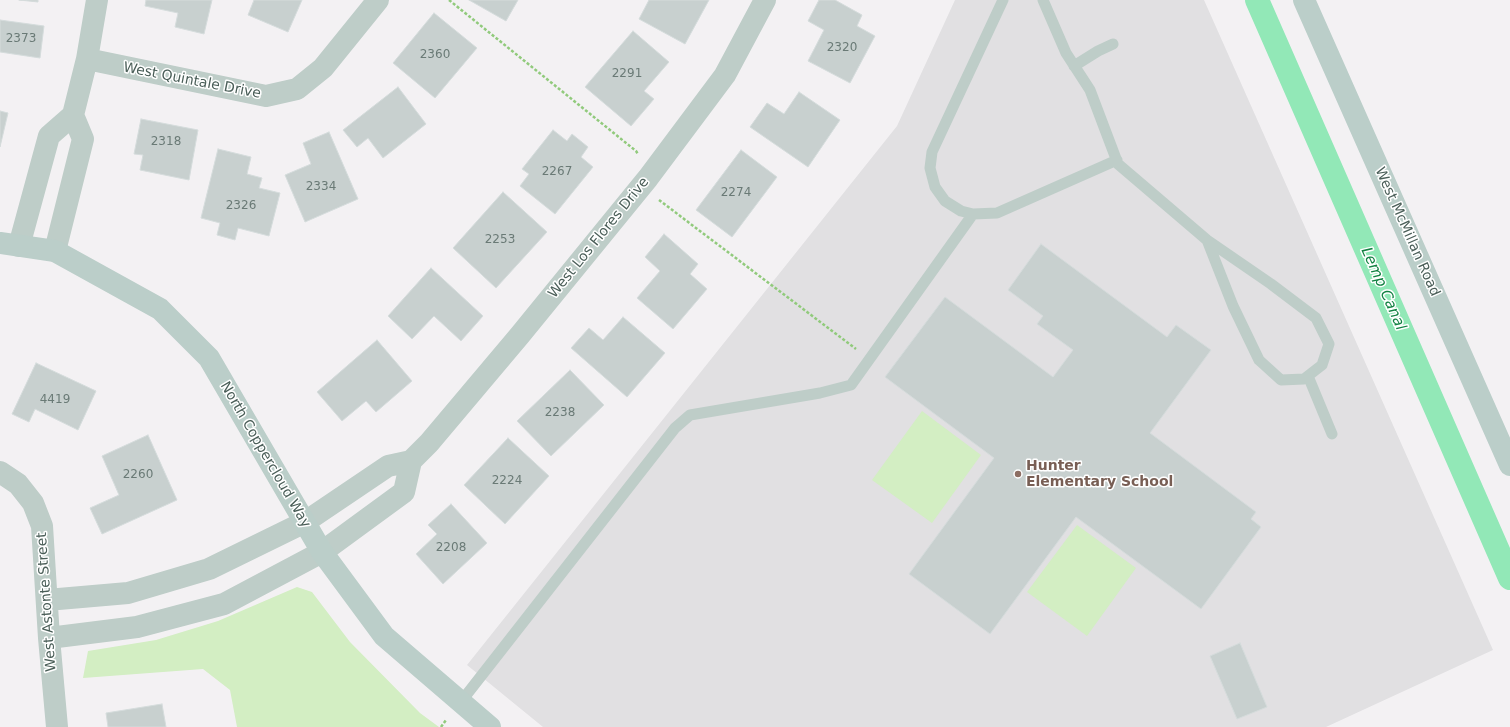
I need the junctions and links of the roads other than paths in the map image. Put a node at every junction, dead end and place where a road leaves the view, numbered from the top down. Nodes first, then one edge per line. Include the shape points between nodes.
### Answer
1 (97, 0) edge
2 (378, 0) edge
3 (765, 0) edge
4 (1003, 0) edge
5 (1043, 0) edge
6 (1304, 0) edge
7 (1113, 44) dead end
8 (87, 59) junction
9 (1074, 66) junction
10 (73, 115) junction
11 (1117, 160) junction
12 (973, 214) junction
13 (1207, 240) junction
14 (10, 245) edge
15 (55, 251) junction
16 (1308, 376) junction
17 (1332, 434) dead end
18 (411, 461) junction
19 (1510, 465) edge
20 (0, 472) edge
21 (305, 522) junction
22 (322, 552) junction
23 (47, 600) junction
24 (49, 638) junction
25 (454, 710) junction
26 (57, 727) edge
27 (490, 727) edge

1 - 8 street
2 - 8 street, West Quintale Drive via 323,68 297,89 266,96
3 - 18 street, West Los Flores Drive via 725,75 648,178 520,335
4 - 12 lane via 932,152 930,168 935,187 945,201 961,211
5 - 9 lane
6 - 19 street, West McMillan Road
7 - 9 lane
8 - 10 street
9 - 11 lane via 1090,90
10 - 14 street via 49,136
10 - 15 street via 84,139
11 - 12 lane via 997,213
11 - 13 lane via 1118,164
12 - 25 lane via 851,385 820,393 690,415 675,428
13 - 16 lane via 1233,306 1259,360 1280,380 1304,379
13 - 16 lane via 1316,318 1330,344 1322,365
14 - 15 street, North Coppercloud Way
15 - 21 street, North Coppercloud Way via 160,309 209,358
16 - 17 lane
18 - 21 street via 388,466
18 - 22 street via 404,492
20 - 23 street, West Astonte Street via 18,484 32,503 42,526
21 - 22 street, North Coppercloud Way
21 - 23 street via 208,569 128,593
22 - 24 street via 224,604 137,627
22 - 25 street, North Coppercloud Way via 384,636
23 - 24 street, West Astonte Street
24 - 26 street, West Astonte Street
25 - 27 street, North Coppercloud Way

